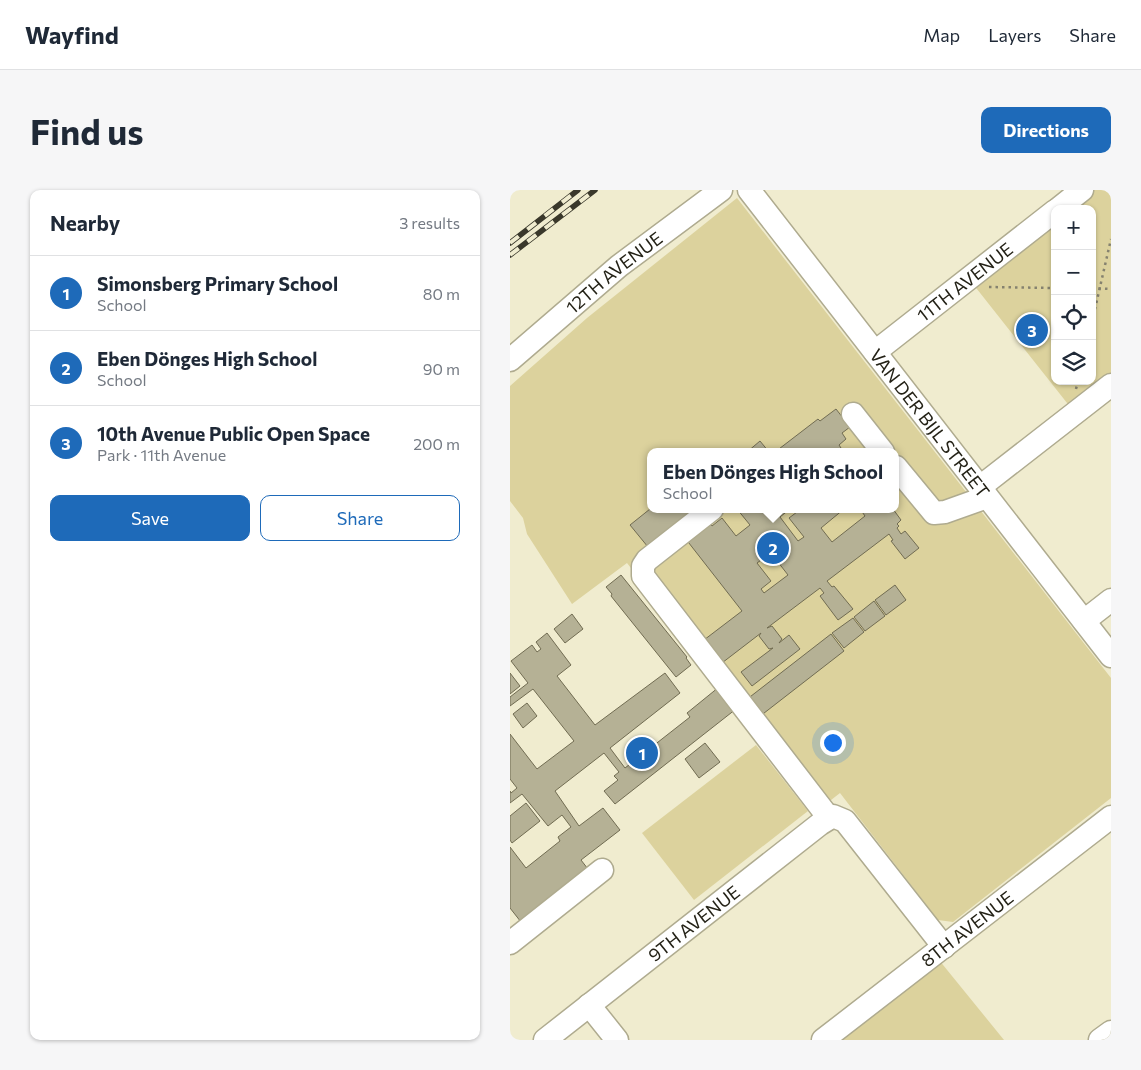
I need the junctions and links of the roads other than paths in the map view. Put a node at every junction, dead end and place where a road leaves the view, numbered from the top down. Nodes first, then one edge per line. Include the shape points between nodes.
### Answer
1 (721, 190) edge
2 (749, 190) edge
3 (1082, 190) edge
4 (1063, 205) edge
5 (1051, 215) edge
6 (875, 352) junction
7 (510, 360) edge
8 (1111, 385) edge
9 (853, 414) dead end
10 (880, 448) edge
11 (899, 471) edge
12 (983, 492) junction
13 (707, 513) edge
14 (1111, 600) edge
15 (1084, 621) junction
16 (1111, 656) edge
17 (1111, 817) edge
18 (837, 819) junction
19 (602, 870) dead end
20 (511, 937) edge
21 (944, 947) junction
22 (589, 1005) junction
23 (1111, 1032) edge
24 (545, 1040) edge
25 (617, 1040) edge
26 (823, 1040) edge
27 (1100, 1040) edge

1 - 7 street, 12TH AVENUE via 618,266
2 - 6 street, VAN DER BIJL STREET
3 - 4 street
5 - 6 street, 11TH AVENUE
6 - 12 street, VAN DER BIJL STREET
8 - 12 street
9 - 10 street
11 - 12 street via 934,512 945,512
12 - 15 street, VAN DER BIJL STREET
13 - 18 street via 647,560 643,576
14 - 15 street
15 - 16 street, VAN DER BIJL STREET
17 - 21 street, 8TH AVENUE
18 - 21 street
18 - 22 street, 9TH AVENUE
19 - 20 street
21 - 26 street, 8TH AVENUE
22 - 24 street, 9TH AVENUE
22 - 25 street
23 - 27 street

